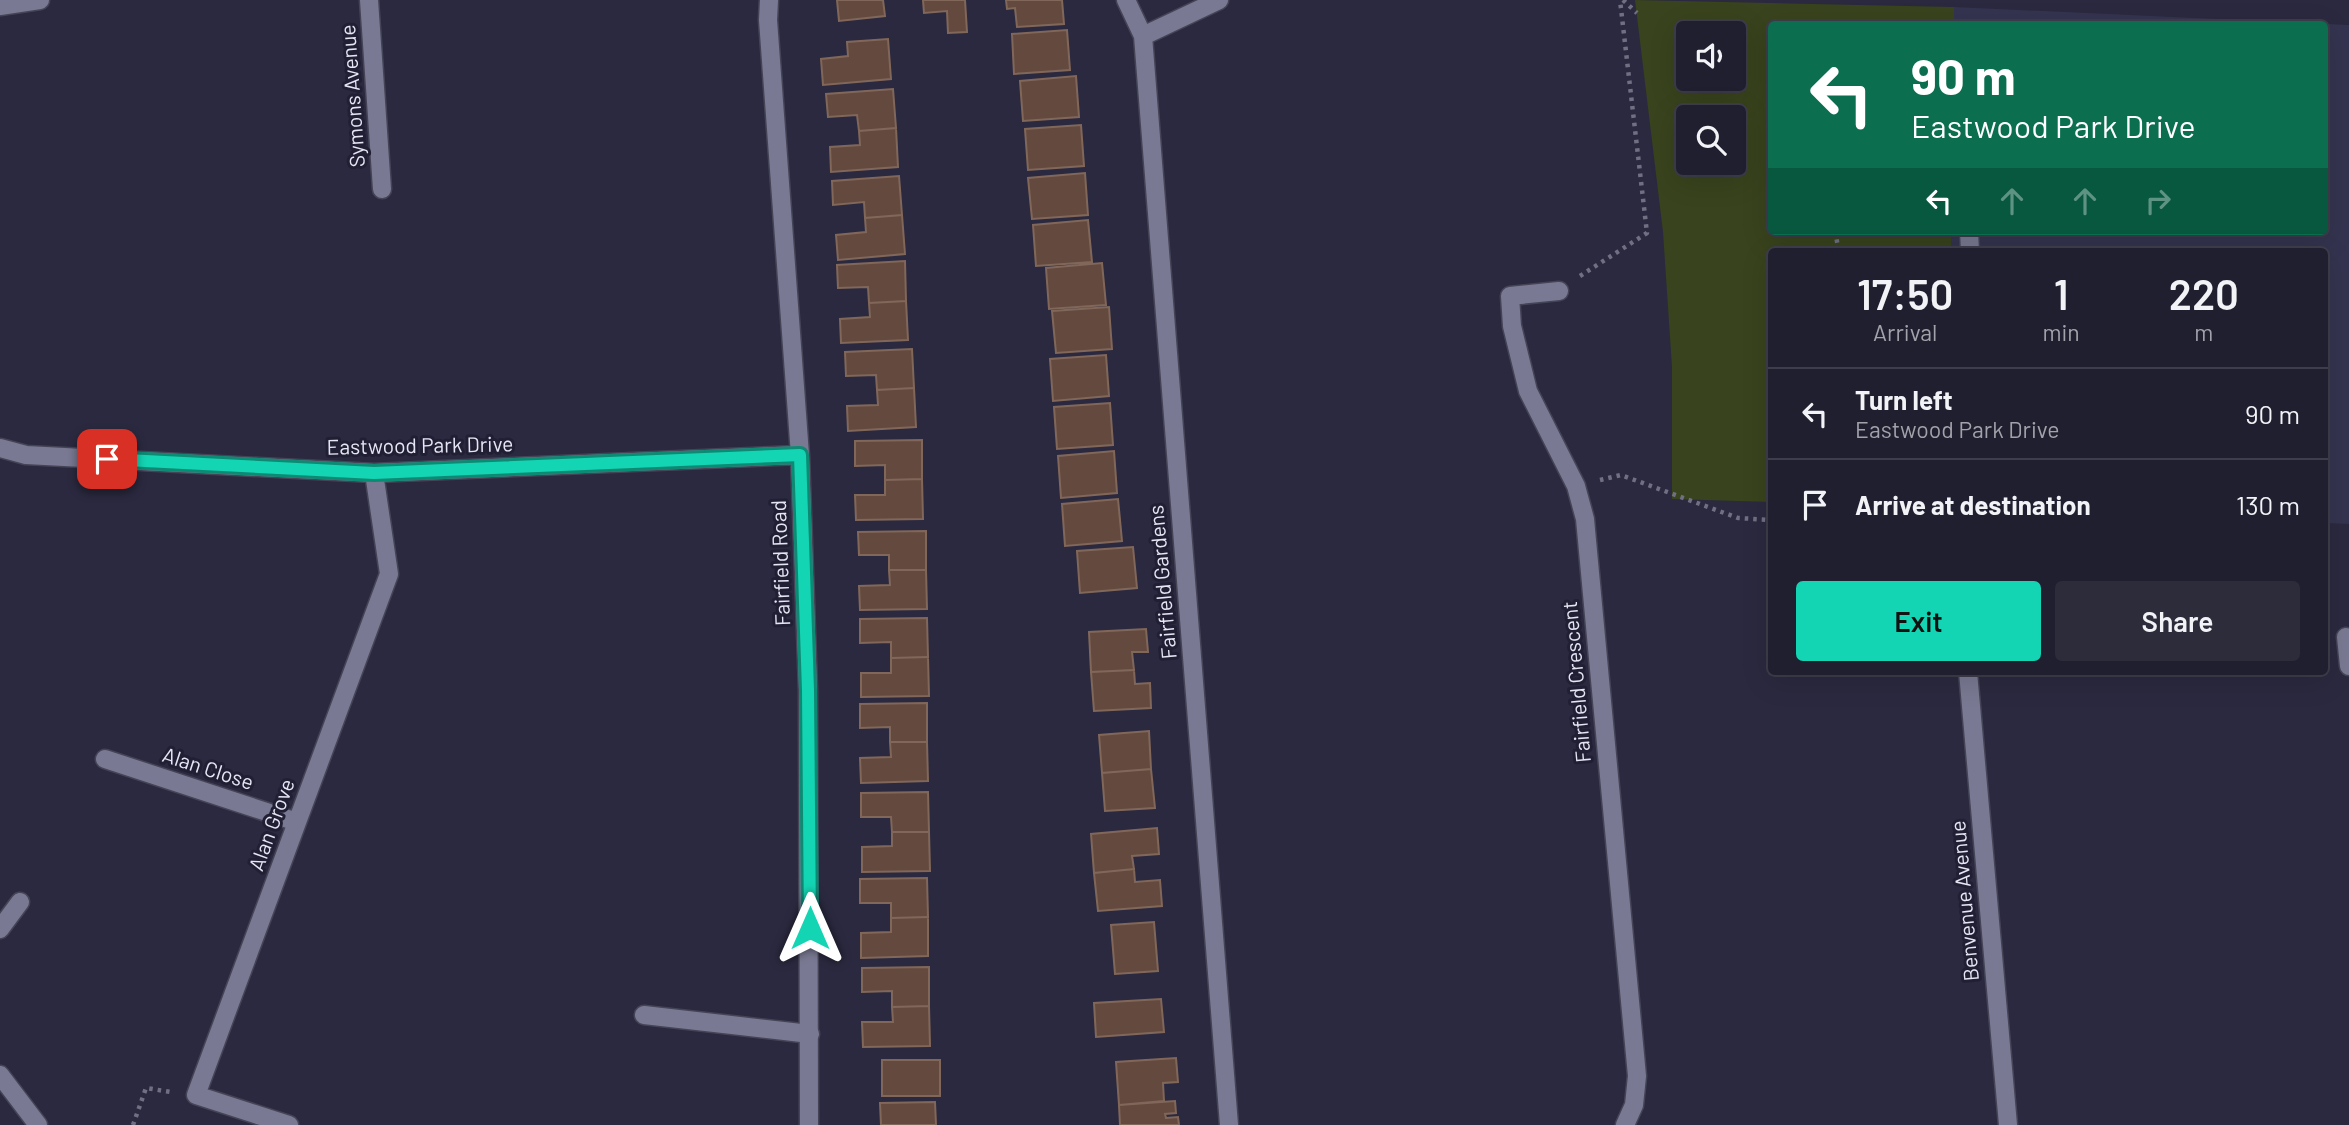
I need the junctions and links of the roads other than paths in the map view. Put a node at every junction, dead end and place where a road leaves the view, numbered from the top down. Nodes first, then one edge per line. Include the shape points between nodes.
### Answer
1 (40, 0) edge
2 (369, 0) edge
3 (769, 0) edge
4 (1126, 0) edge
5 (1219, 0) edge
6 (0, 6) edge
7 (1143, 36) junction
8 (382, 189) dead end
9 (1559, 291) road end
10 (0, 448) edge
11 (800, 455) junction
12 (374, 473) junction
13 (2346, 636) dead end
14 (2349, 666) edge
15 (1968, 675) edge
16 (104, 759) dead end
17 (297, 822) junction
18 (20, 902) dead end
19 (0, 929) edge
20 (644, 1015) dead end
21 (810, 1034) junction
22 (0, 1075) edge
23 (38, 1125) edge
24 (289, 1125) edge
25 (809, 1125) edge
26 (1229, 1125) edge
27 (1625, 1125) edge
28 (2008, 1125) edge

1 - 6 street
2 - 8 street, Symons Avenue
3 - 11 street, Fairfield Road
4 - 7 street, Fairfield Gardens
5 - 7 street
7 - 26 street, Fairfield Gardens
9 - 27 street, Fairfield Crescent via 1510,296 1512,326 1528,391 1576,486 1585,519 1637,1076 1634,1105
10 - 12 street, Eastwood Park Drive via 26,455
11 - 12 street, Eastwood Park Drive
11 - 21 street, Fairfield Road via 808,690
12 - 17 street, Alan Grove via 389,574
13 - 14 street
15 - 28 street, Benvenue Avenue
16 - 17 street, Alan Close
17 - 24 street, Alan Grove via 196,1095
18 - 19 street
20 - 21 street
21 - 25 street, Fairfield Road
22 - 23 street

